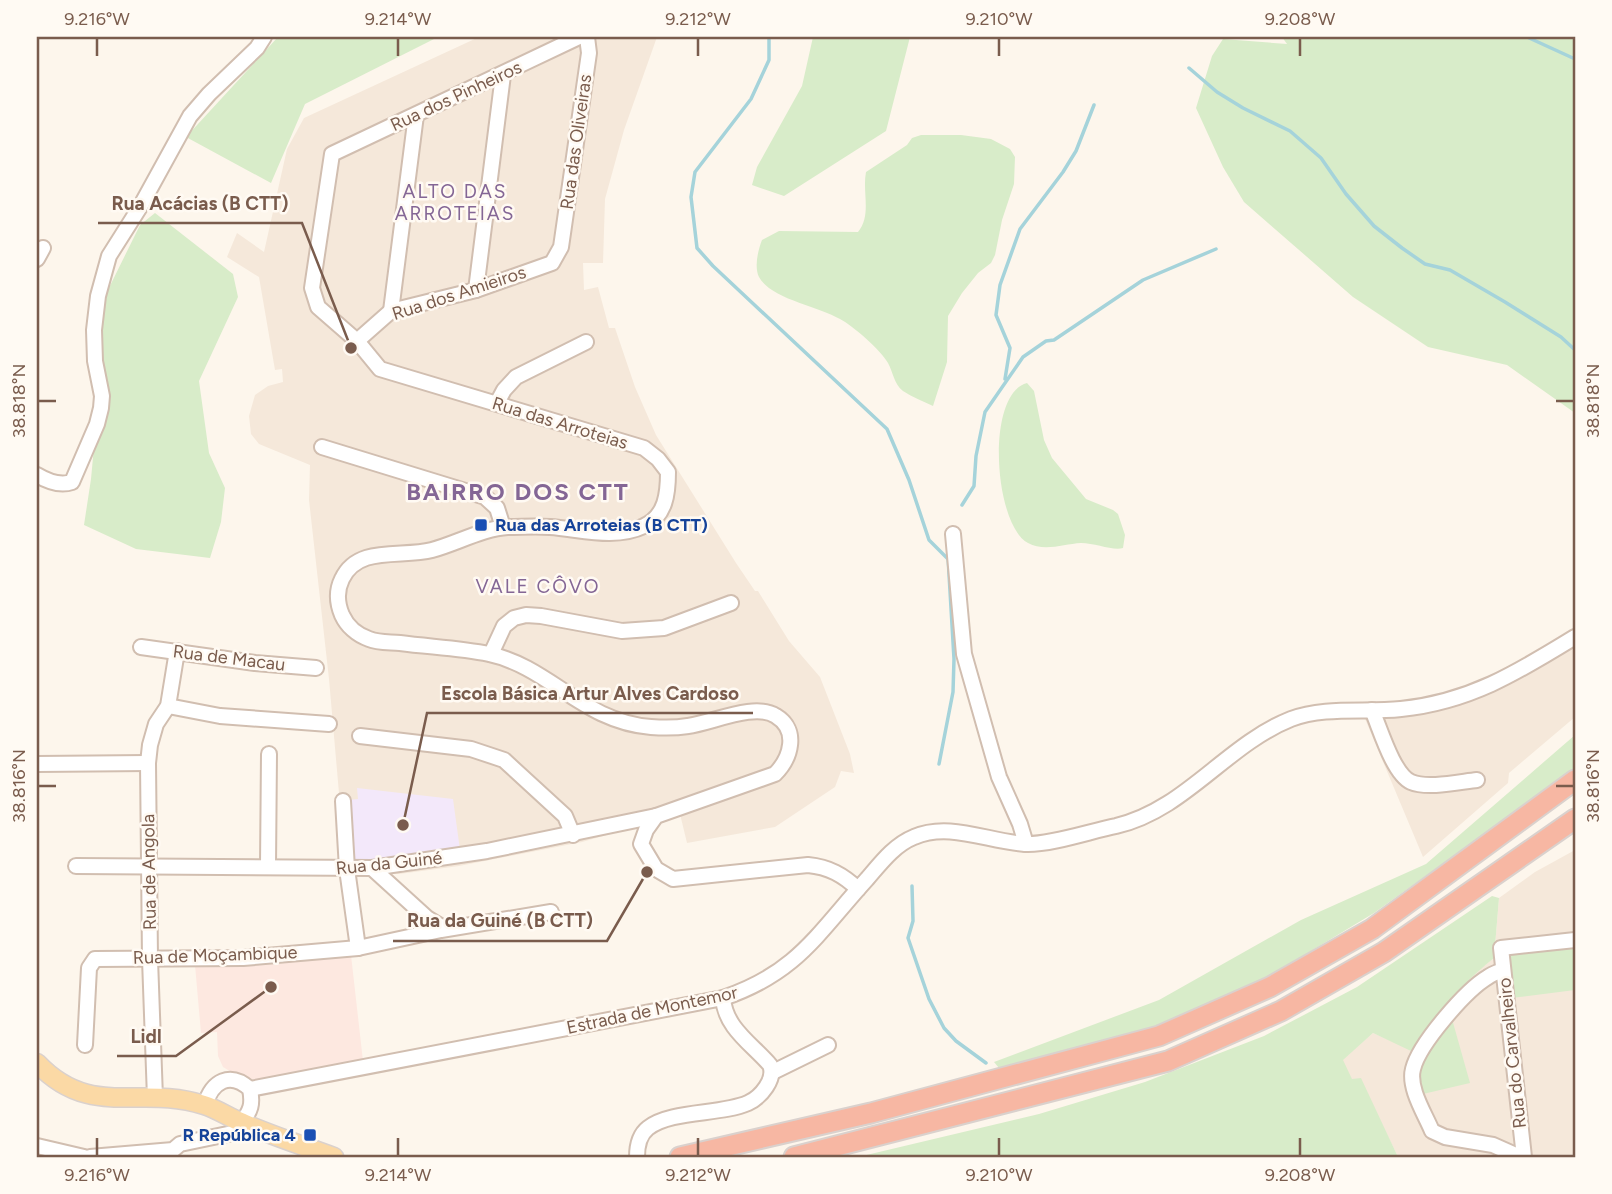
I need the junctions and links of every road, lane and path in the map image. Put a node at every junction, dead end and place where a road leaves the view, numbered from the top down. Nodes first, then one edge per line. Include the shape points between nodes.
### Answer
1 (264, 37) edge
2 (579, 37) edge
3 (587, 37) edge
4 (503, 75) junction
5 (416, 115) junction
6 (332, 154) joint
7 (561, 247) joint
8 (476, 290) junction
9 (391, 311) junction
10 (357, 341) junction
11 (586, 342) dead end
12 (498, 404) junction
13 (322, 447) dead end
14 (37, 475) edge
15 (503, 527) junction
16 (953, 534) dead end
17 (731, 603) dead end
18 (1575, 637) edge
19 (141, 647) dead end
20 (177, 651) junction
21 (491, 654) junction
22 (316, 668) dead end
23 (168, 706) junction
24 (1372, 710) junction
25 (329, 724) dead end
26 (360, 736) dead end
27 (269, 754) dead end
28 (148, 763) junction
29 (37, 764) edge
30 (1477, 780) dead end
31 (1575, 780) edge
32 (343, 801) dead end
33 (656, 816) junction
34 (1575, 819) edge
35 (616, 825) junction
36 (573, 835) junction
37 (641, 844) junction
38 (1026, 844) junction
39 (409, 863) junction
40 (76, 866) dead end
41 (268, 866) junction
42 (149, 868) junction
43 (372, 868) junction
44 (347, 869) junction
45 (393, 886) junction
46 (858, 889) junction
47 (551, 912) dead end
48 (427, 918) junction
49 (444, 929) junction
50 (422, 934) junction
51 (1575, 940) edge
52 (358, 948) junction
53 (150, 959) junction
54 (1503, 971) junction
55 (723, 998) junction
56 (85, 1045) dead end
57 (828, 1045) dead end
58 (37, 1063) edge
59 (773, 1072) junction
60 (250, 1089) junction
61 (155, 1098) junction
62 (205, 1105) junction
63 (249, 1125) junction
64 (37, 1146) edge
65 (84, 1157) edge
66 (90, 1157) edge
67 (334, 1157) edge
68 (637, 1157) edge
69 (680, 1157) edge
70 (794, 1157) edge
71 (1522, 1157) edge

1 - 14 street via 190,116 109,256 97,296 94,330 102,396 97,424 72,482
2 - 4 street, Rua dos Pinheiros
3 - 7 street, Rua das Oliveiras via 589,53
4 - 5 street, Rua dos Pinheiros
4 - 8 street
5 - 6 street, Rua dos Pinheiros
5 - 9 street
6 - 10 street, Rua das Arroteias via 312,288 318,307
7 - 8 street, Rua dos Amieiros via 552,263
8 - 9 street, Rua dos Amieiros
9 - 10 street, Rua dos Amieiros
10 - 12 street, Rua das Arroteias via 380,369
11 - 12 street via 516,377
12 - 15 street, Rua das Arroteias via 644,449 668,472 665,504 647,525 636,530 601,533
13 - 15 street via 485,497 498,508
15 - 21 street, Rua das Arroteias via 431,551 360,559 347,569 337,594 349,627 369,639
16 - 38 street via 964,654 999,778
17 - 21 street via 664,628 622,631 526,615 504,626
18 - 24 street, Estrada de Montemor via 1501,682 1473,693 1438,704
19 - 20 street, Rua de Macau
20 - 22 street, Rua de Macau
20 - 23 street, Rua de Angola
21 - 33 street, Rua das Arroteias via 517,663 598,713 623,722 690,726 756,710 777,716 786,726 791,747 775,774
23 - 25 street via 220,716
23 - 28 street, Rua de Angola via 156,724
24 - 30 street via 1394,761 1410,782
24 - 38 street, Estrada de Montemor via 1293,719 1222,760 1155,811 1120,825
26 - 36 street via 471,749 504,760 565,816
27 - 41 street
28 - 29 street
28 - 42 street, Rua de Angola
31 - 69 highway via 1372,929 1270,987 1159,1036 872,1113
32 - 44 street
33 - 35 street, Rua da Guiné
33 - 37 street
34 - 70 highway via 1384,952 1280,1012 1168,1061
35 - 36 street, Rua da Guiné
35 - 37 street
36 - 39 street, Rua da Guiné
37 - 46 street via 656,869 673,878 808,865 844,876
38 - 46 street, Estrada de Montemor via 932,831 912,837 891,852
39 - 43 street, Rua da Guiné
39 - 45 street
40 - 42 street, Rua da Guiné
41 - 42 street, Rua da Guiné
41 - 44 street, Rua da Guiné
42 - 53 street, Rua de Angola
43 - 44 street, Rua da Guiné
43 - 45 street
44 - 52 street
45 - 48 street
46 - 55 street, Estrada de Montemor via 785,967 761,983
47 - 49 street, Rua de Moçambique
48 - 49 street
48 - 50 street
49 - 50 street, Rua de Moçambique
50 - 52 street, Rua de Moçambique
51 - 54 street, Rua do Carvalheiro via 1501,948
52 - 53 street, Rua de Moçambique via 243,958
53 - 56 street, Rua de Moçambique via 101,957 91,962
53 - 61 street, Rua de Angola
54 - 71 street, Rua do Carvalheiro
54 - 71 street via 1487,977 1444,1017 1412,1070 1413,1085 1432,1131
55 - 59 street via 734,1029
55 - 60 street, Estrada de Montemor
57 - 59 street
58 - 61 main road via 65,1088 97,1098
59 - 68 street via 762,1092 748,1103 662,1121 647,1129 638,1143
60 - 62 street via 232,1079 222,1081
60 - 63 street
61 - 62 main road
62 - 63 main road
63 - 66 street via 180,1144 173,1150
63 - 67 main road
64 - 65 street

